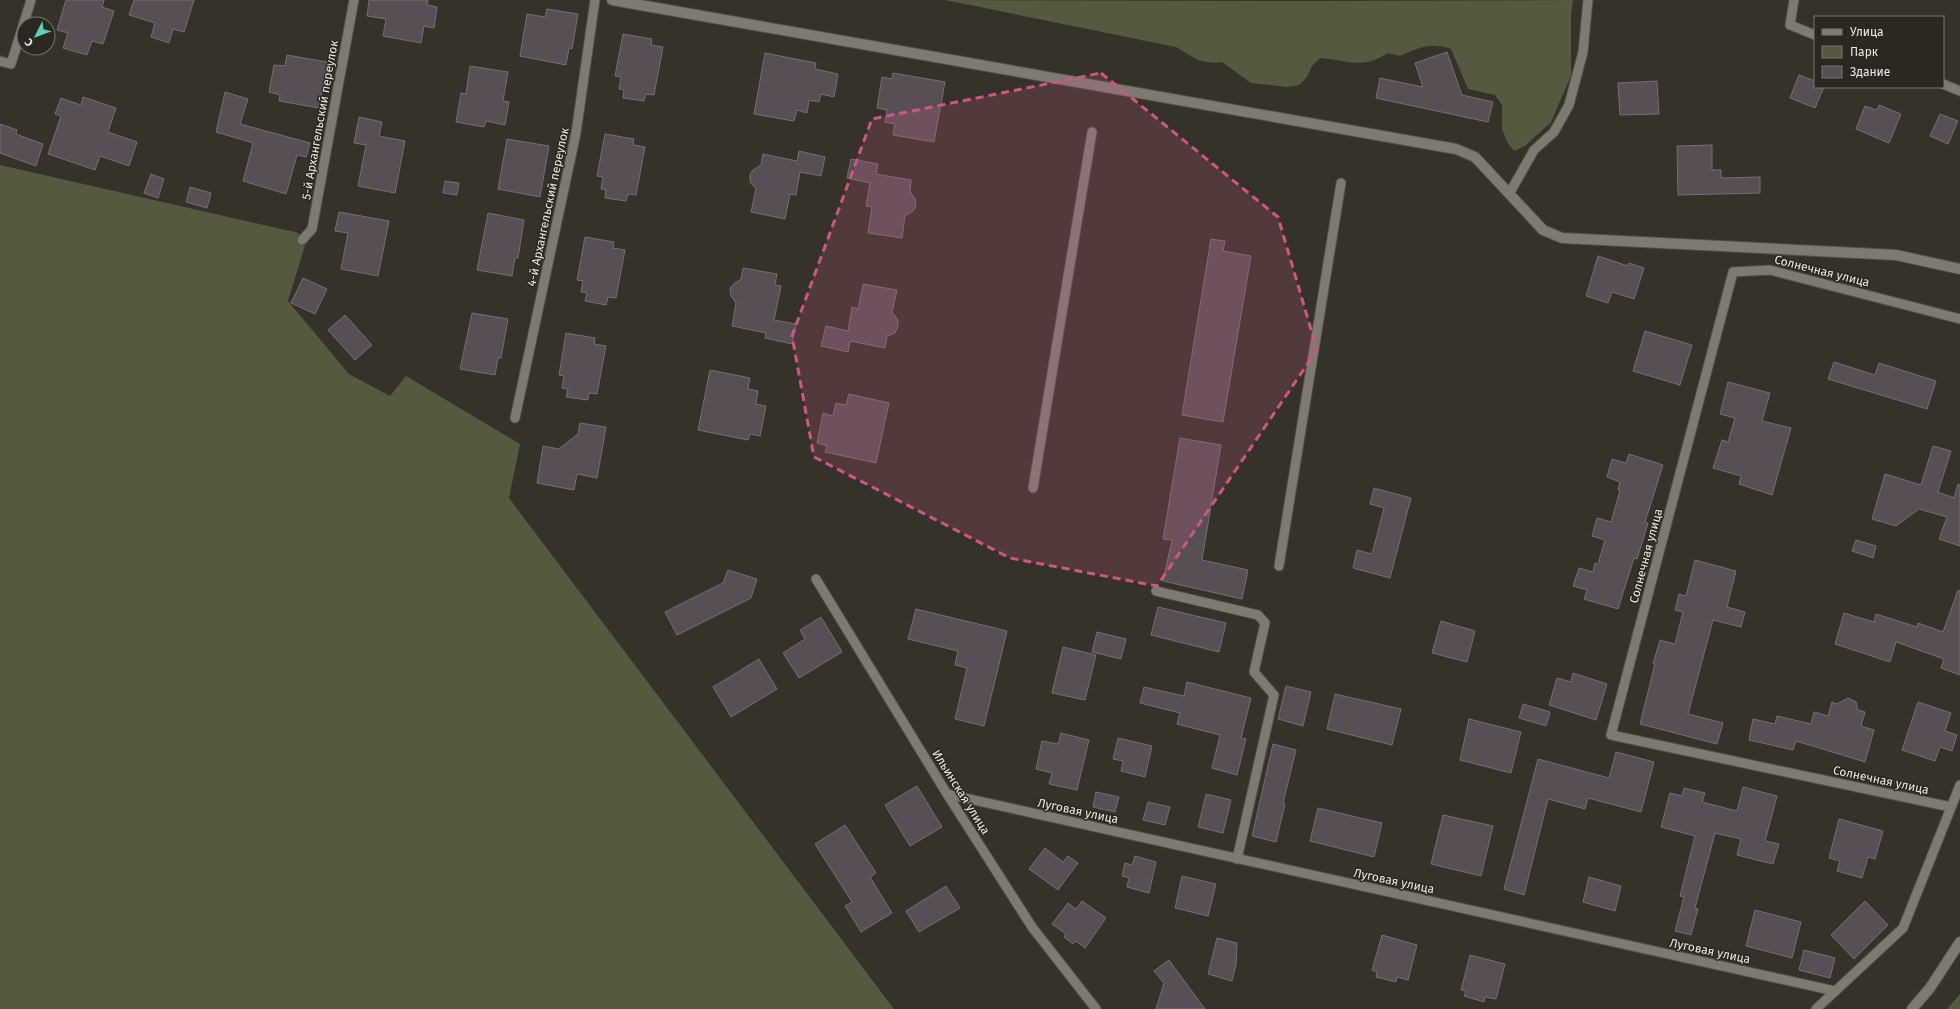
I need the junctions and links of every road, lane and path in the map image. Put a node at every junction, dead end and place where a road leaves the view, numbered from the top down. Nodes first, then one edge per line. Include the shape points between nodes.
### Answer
1 (31, 0) edge
2 (354, 0) edge
3 (595, 0) edge
4 (612, 0) edge
5 (1588, 0) edge
6 (1794, 0) edge
7 (1814, 34) edge
8 (0, 61) edge
9 (1944, 84) edge
10 (1960, 90) edge
11 (1092, 132) dead end
12 (1341, 183) dead end
13 (1510, 194) junction
14 (302, 240) dead end
15 (1960, 268) edge
16 (1960, 319) edge
17 (515, 418) dead end
18 (1033, 488) dead end
19 (1279, 566) dead end
20 (816, 579) dead end
21 (1156, 591) dead end
22 (1960, 785) edge
23 (948, 794) junction
24 (1951, 807) junction
25 (1237, 859) junction
26 (1960, 942) edge
27 (1835, 991) junction
28 (1096, 1009) edge
29 (1816, 1009) edge
30 (1912, 1009) edge

1 - 8 lane via 11,64
2 - 14 lane, 5-й Архангельский переулок via 312,229
3 - 17 lane, 4-й Архангельский переулок via 576,133
4 - 13 street via 1456,149 1475,157
5 - 13 lane via 1583,52 1569,105 1554,132 1534,150
6 - 7 lane via 1790,25
9 - 10 lane
11 - 18 lane
12 - 19 lane
13 - 15 street via 1543,230 1562,238 1896,255
16 - 24 lane, Солнечная улица via 1770,270 1733,272 1611,735
20 - 23 lane, Ильинская улица
21 - 25 lane via 1258,615 1265,624 1254,672 1274,695
22 - 24 lane
23 - 25 lane, Луговая улица
23 - 28 lane, Ильинская улица via 1032,927
24 - 27 lane via 1903,928
25 - 27 lane, Луговая улица
26 - 30 street via 1930,988
27 - 29 lane

